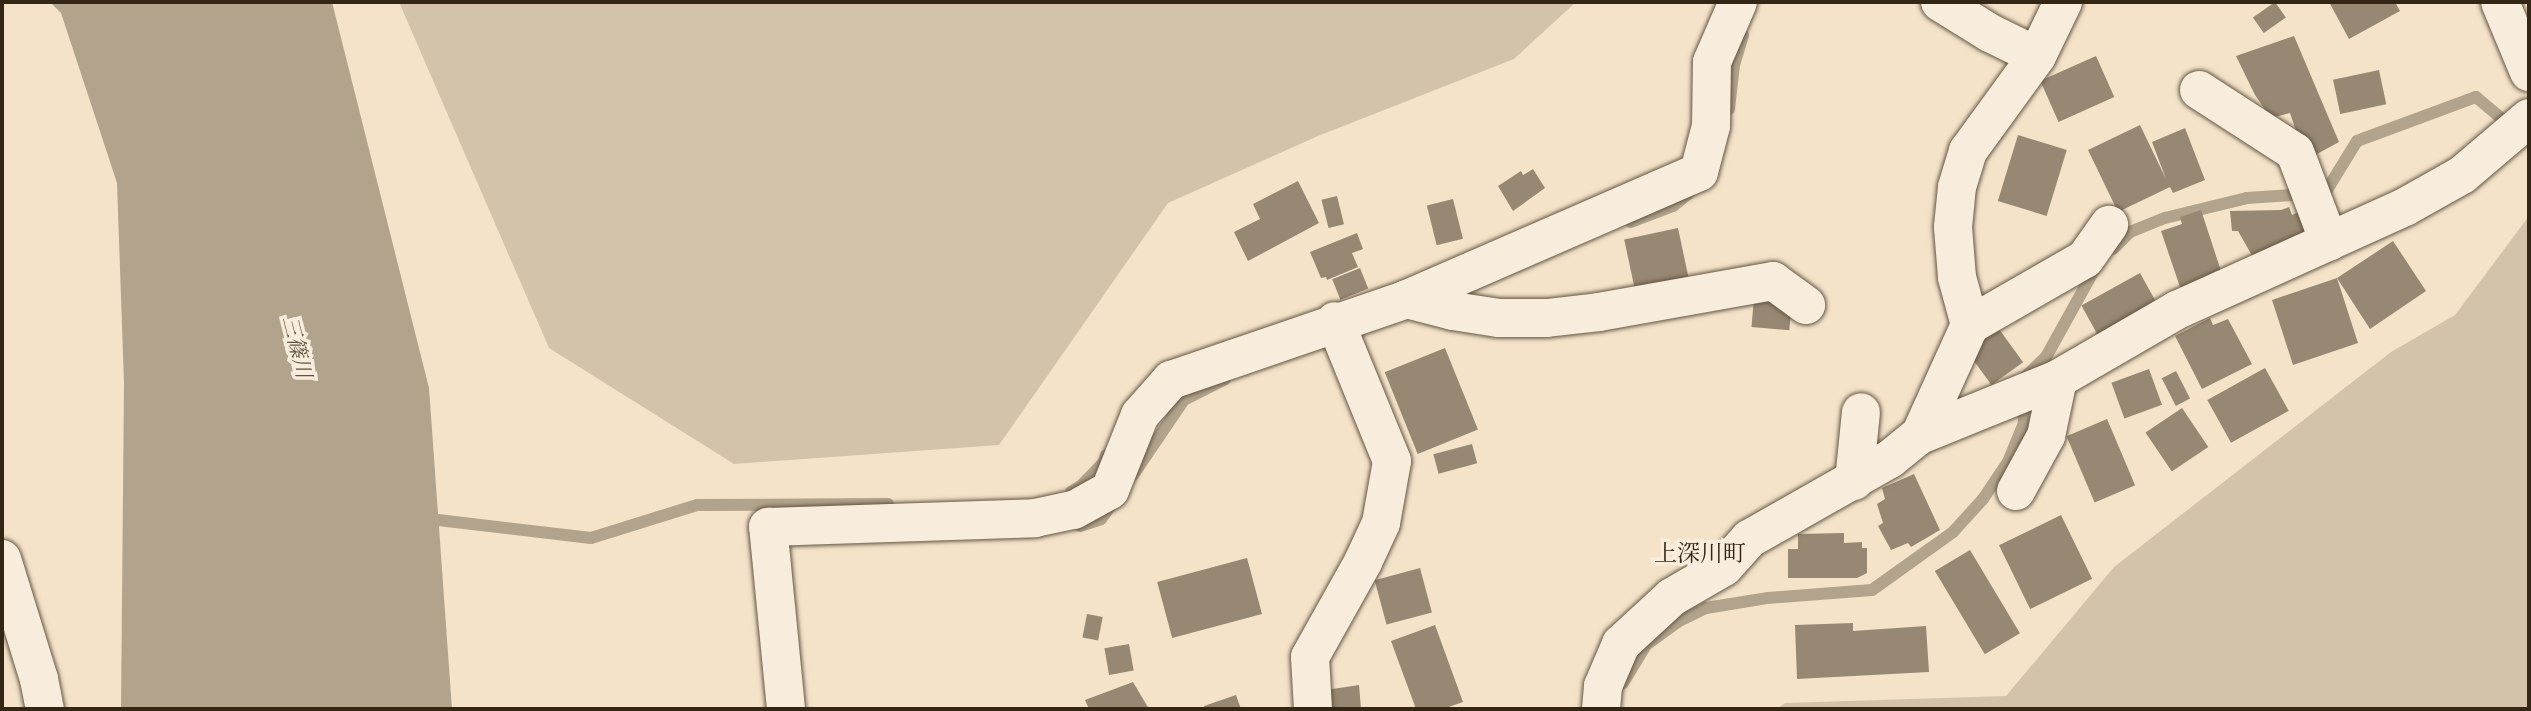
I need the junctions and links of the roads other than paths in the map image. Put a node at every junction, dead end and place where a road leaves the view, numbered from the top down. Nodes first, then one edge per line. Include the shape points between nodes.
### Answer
1 (1738, 2) edge
2 (1940, 2) edge
3 (2063, 2) edge
4 (2500, 2) edge
5 (2036, 56) junction
6 (2529, 72) edge
7 (2199, 90) dead end
8 (2529, 118) edge
9 (2109, 225) dead end
10 (2329, 242) junction
11 (1407, 299) junction
12 (1806, 305) dead end
13 (1335, 321) junction
14 (1970, 325) junction
15 (2058, 379) junction
16 (1861, 412) dead end
17 (1920, 435) junction
18 (1854, 481) junction
19 (2016, 491) dead end
20 (2, 559) edge
21 (45, 709) edge
22 (786, 709) edge
23 (1313, 709) edge
24 (1601, 709) edge

1 - 11 street via 1712,62 1711,126 1699,172
2 - 5 street
3 - 5 street
4 - 6 street
5 - 14 street via 1968,150 1957,187 1953,227 1956,277
7 - 10 street via 2295,152
8 - 10 street via 2462,175
9 - 14 street via 2085,259
10 - 15 street via 2177,310
11 - 12 street via 1453,312 1547,318 1773,281
11 - 13 street
13 - 22 street via 1171,380 1140,415 1110,490 1074,510 1035,518 768,527
13 - 23 street via 1392,461 1381,523 1310,657
14 - 17 street
15 - 17 street
15 - 19 street via 2046,436
16 - 18 street
17 - 18 street
18 - 24 street via 1749,539 1724,567 1672,597 1620,644 1603,686
20 - 21 street

